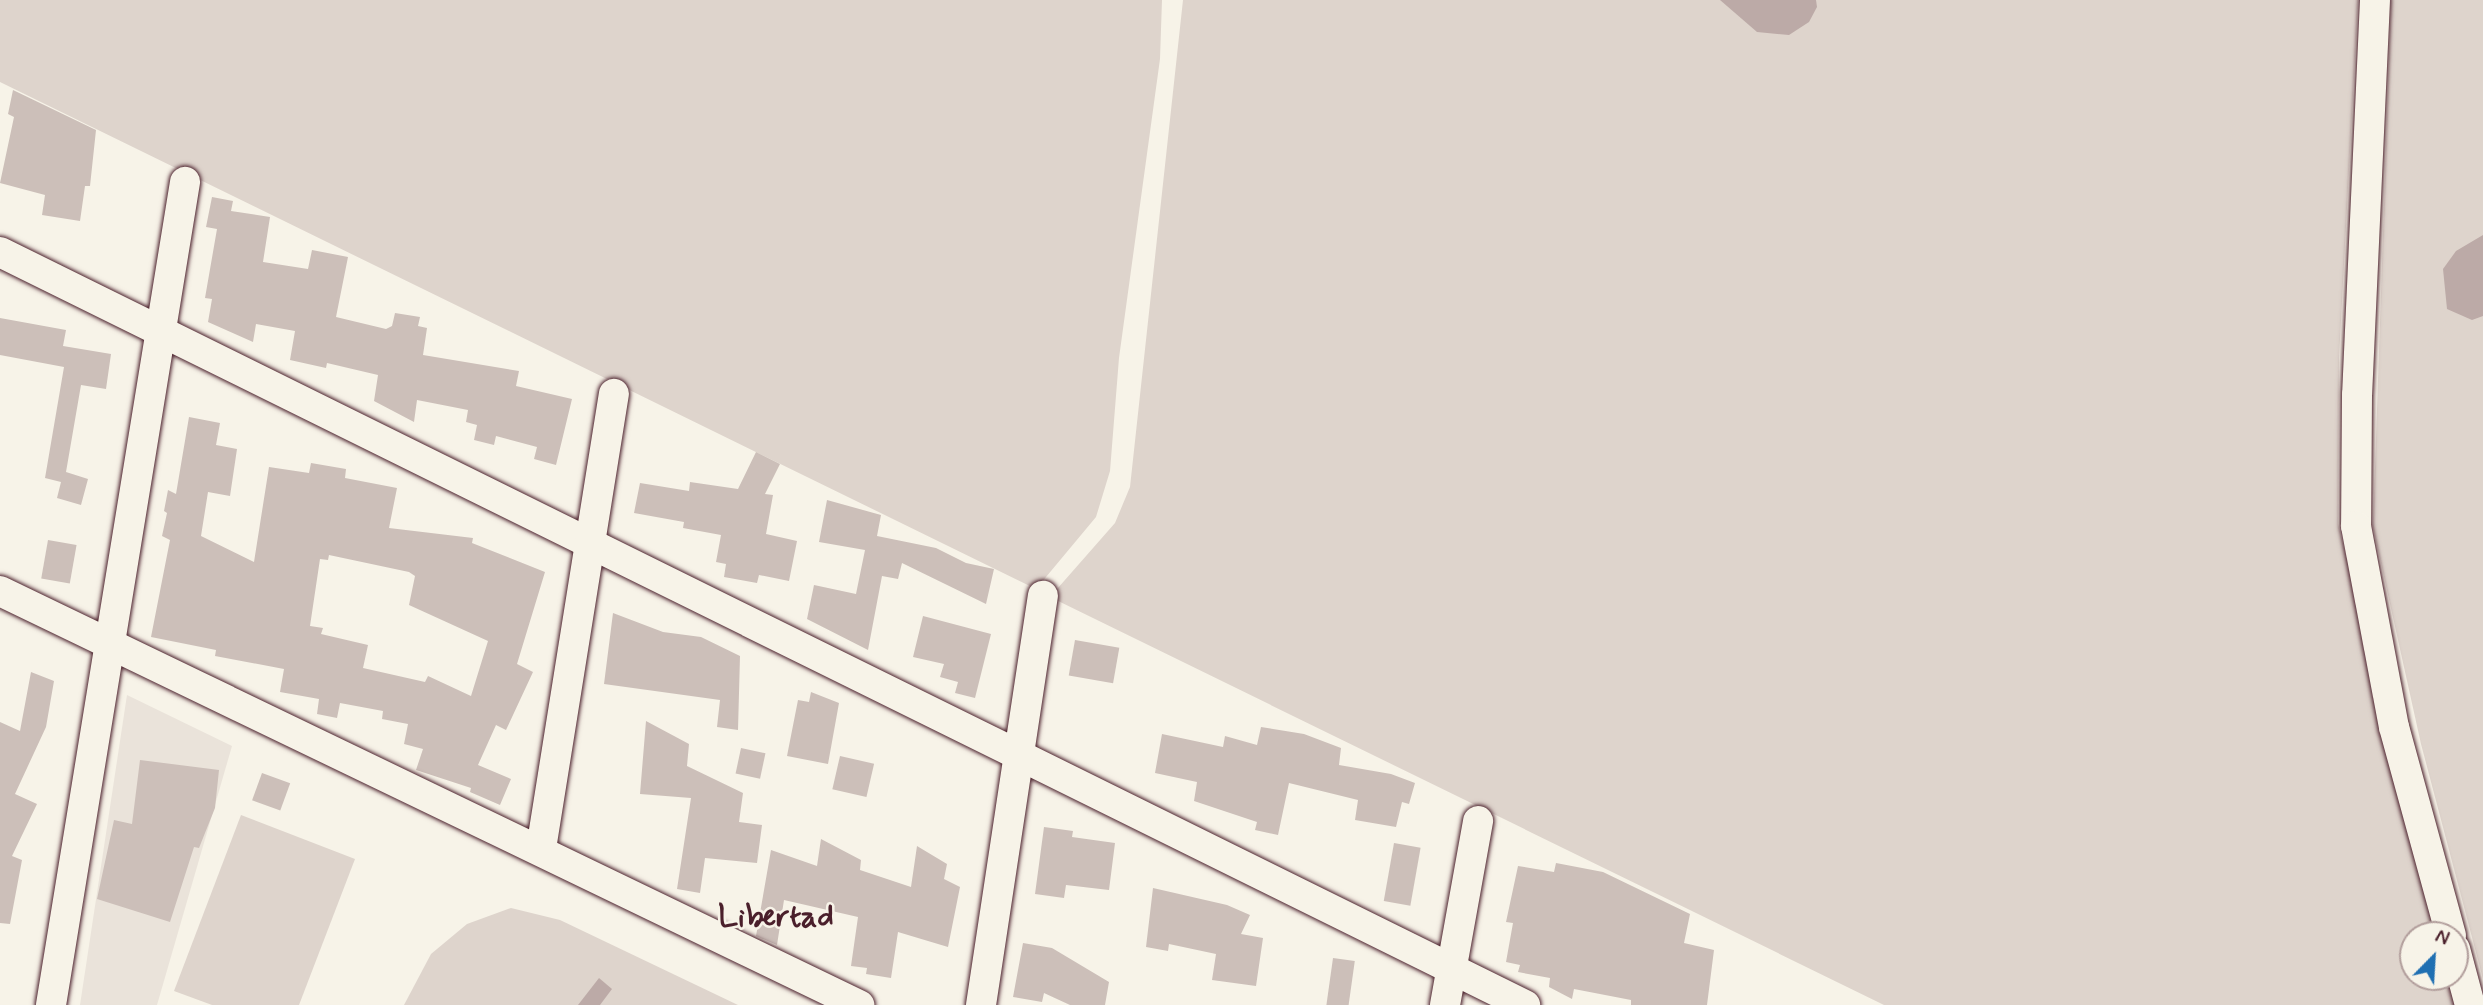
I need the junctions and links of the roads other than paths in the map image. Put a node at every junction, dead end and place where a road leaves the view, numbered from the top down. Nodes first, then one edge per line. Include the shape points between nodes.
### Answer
1 (2375, 0) edge
2 (185, 182) dead end
3 (0, 252) edge
4 (160, 332) junction
5 (614, 394) dead end
6 (590, 543) junction
7 (0, 591) edge
8 (1043, 596) dead end
9 (110, 643) junction
10 (1018, 757) junction
11 (1478, 821) dead end
12 (541, 849) junction
13 (2447, 921) edge
14 (1451, 968) junction
15 (51, 1005) edge
16 (859, 1005) edge
17 (981, 1005) edge
18 (1445, 1005) edge
19 (1525, 1005) edge

1 - 13 street via 2357,395 2357,526 2394,727
2 - 4 street
3 - 4 street
4 - 6 street
4 - 9 street
5 - 6 street
6 - 10 street
6 - 12 street
7 - 9 street
8 - 10 street
9 - 12 street
9 - 15 street
10 - 14 street
10 - 17 street
11 - 14 street
12 - 16 street
14 - 18 street
14 - 19 street

